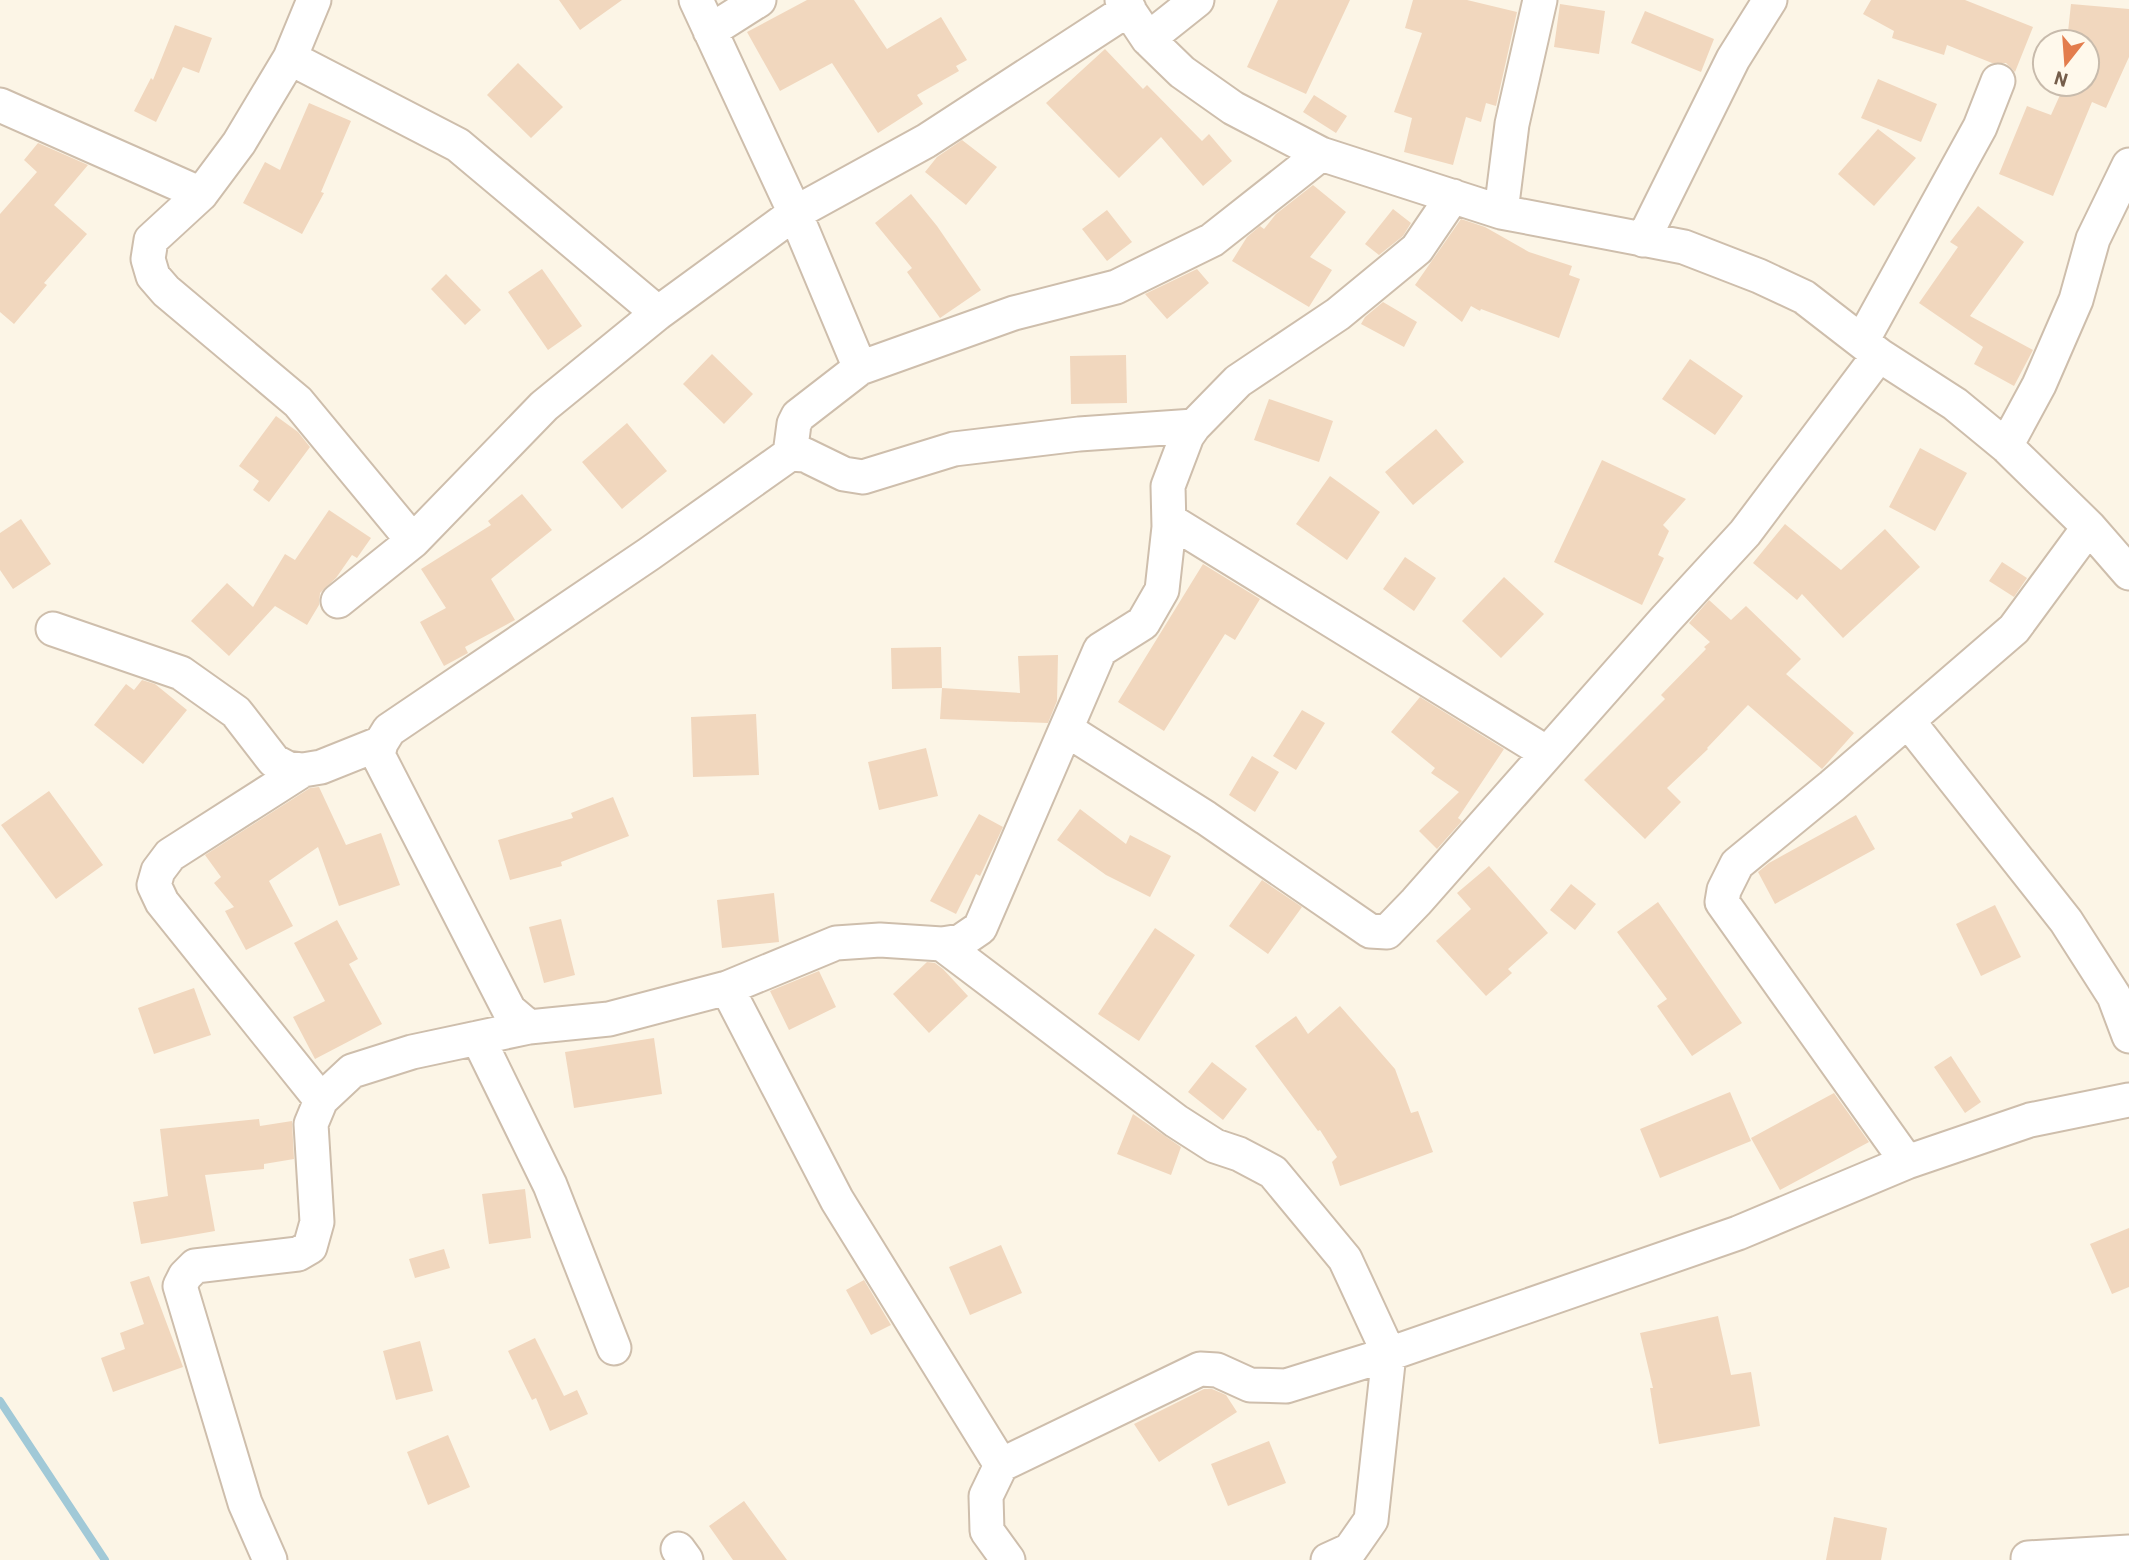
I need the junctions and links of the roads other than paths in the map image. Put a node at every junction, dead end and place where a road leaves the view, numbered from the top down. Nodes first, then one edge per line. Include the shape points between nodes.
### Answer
1 (314, 0) edge
2 (696, 0) edge
3 (759, 0) edge
4 (1197, 0) edge
5 (1540, 0) edge
6 (1770, 0) edge
7 (1126, 5) edge
8 (710, 31) junction
9 (1148, 40) junction
10 (290, 58) junction
11 (1998, 81) dead end
12 (0, 105) edge
13 (1321, 154) junction
14 (2129, 164) edge
15 (201, 194) junction
16 (1453, 197) junction
17 (1501, 212) junction
18 (795, 214) junction
19 (1643, 240) junction
20 (658, 313) junction
21 (1871, 348) junction
22 (860, 368) junction
23 (1194, 426) junction
24 (2006, 446) junction
25 (790, 454) junction
26 (1169, 520) junction
27 (2089, 527) junction
28 (413, 541) junction
29 (2129, 573) edge
30 (338, 601) dead end
31 (53, 629) dead end
32 (1908, 721) junction
33 (1067, 730) junction
34 (381, 743) junction
35 (1547, 753) junction
36 (303, 770) junction
37 (942, 944) junction
38 (727, 988) junction
39 (529, 1027) junction
40 (2129, 1036) edge
41 (478, 1038) junction
42 (321, 1100) junction
43 (2129, 1100) edge
44 (1908, 1162) junction
45 (614, 1348) dead end
46 (1389, 1354) junction
47 (1001, 1465) junction
48 (2129, 1552) edge
49 (2028, 1558) edge
50 (270, 1560) edge
51 (1008, 1560) edge
52 (1328, 1560) edge

1 - 10 street
2 - 8 street
3 - 8 street
4 - 9 street
5 - 17 street via 1513,124
6 - 19 street via 1732,60
7 - 9 street
7 - 18 street via 926,141
8 - 18 street
9 - 13 street via 1182,72 1233,108
10 - 15 street via 239,143
10 - 20 street via 458,145
11 - 21 street via 1980,127
12 - 15 street
13 - 16 street
13 - 22 street via 1212,240 1116,288 1013,313
14 - 24 street via 2093,239 2077,300
15 - 28 street via 151,240 148,259 152,276 298,402
16 - 17 street
16 - 23 street via 1417,249 1338,314 1238,381
17 - 19 street
18 - 20 street
18 - 22 street
19 - 21 street via 1684,247 1759,276 1804,298
20 - 28 street via 544,407
21 - 24 street via 1955,404
21 - 35 street via 1745,533
22 - 25 street via 798,416
23 - 25 street via 954,449 863,477 844,474 805,455
23 - 26 street via 1168,486
24 - 27 street
25 - 34 street via 389,730
26 - 33 street via 1162,590 1143,623 1100,650
26 - 35 street
27 - 29 street
27 - 32 street via 2014,629
28 - 30 street
31 - 36 street via 181,673 236,712 274,761
32 - 40 street via 2066,921 2114,996
32 - 44 street via 1737,864 1722,902
33 - 35 street via 1206,818 1370,931 1387,932
33 - 37 street via 980,928 961,941
34 - 36 street
34 - 39 street via 378,755 496,986 509,1010
36 - 42 street via 170,855 154,885 162,902
37 - 38 street via 836,943
37 - 46 street via 1176,1121 1215,1146 1273,1172 1345,1259
38 - 39 street via 609,1019
38 - 47 street via 837,1200
39 - 41 street
41 - 42 street via 352,1071
41 - 45 street via 550,1185
42 - 50 street via 311,1124 317,1222 310,1247 298,1254 195,1266 180,1286 245,1503
43 - 44 street via 2030,1120
44 - 46 street via 1738,1233
46 - 47 street via 1286,1386 1251,1385 1217,1370 1200,1369
46 - 52 street via 1371,1520 1350,1550
47 - 51 street via 986,1496 987,1531
48 - 49 street

